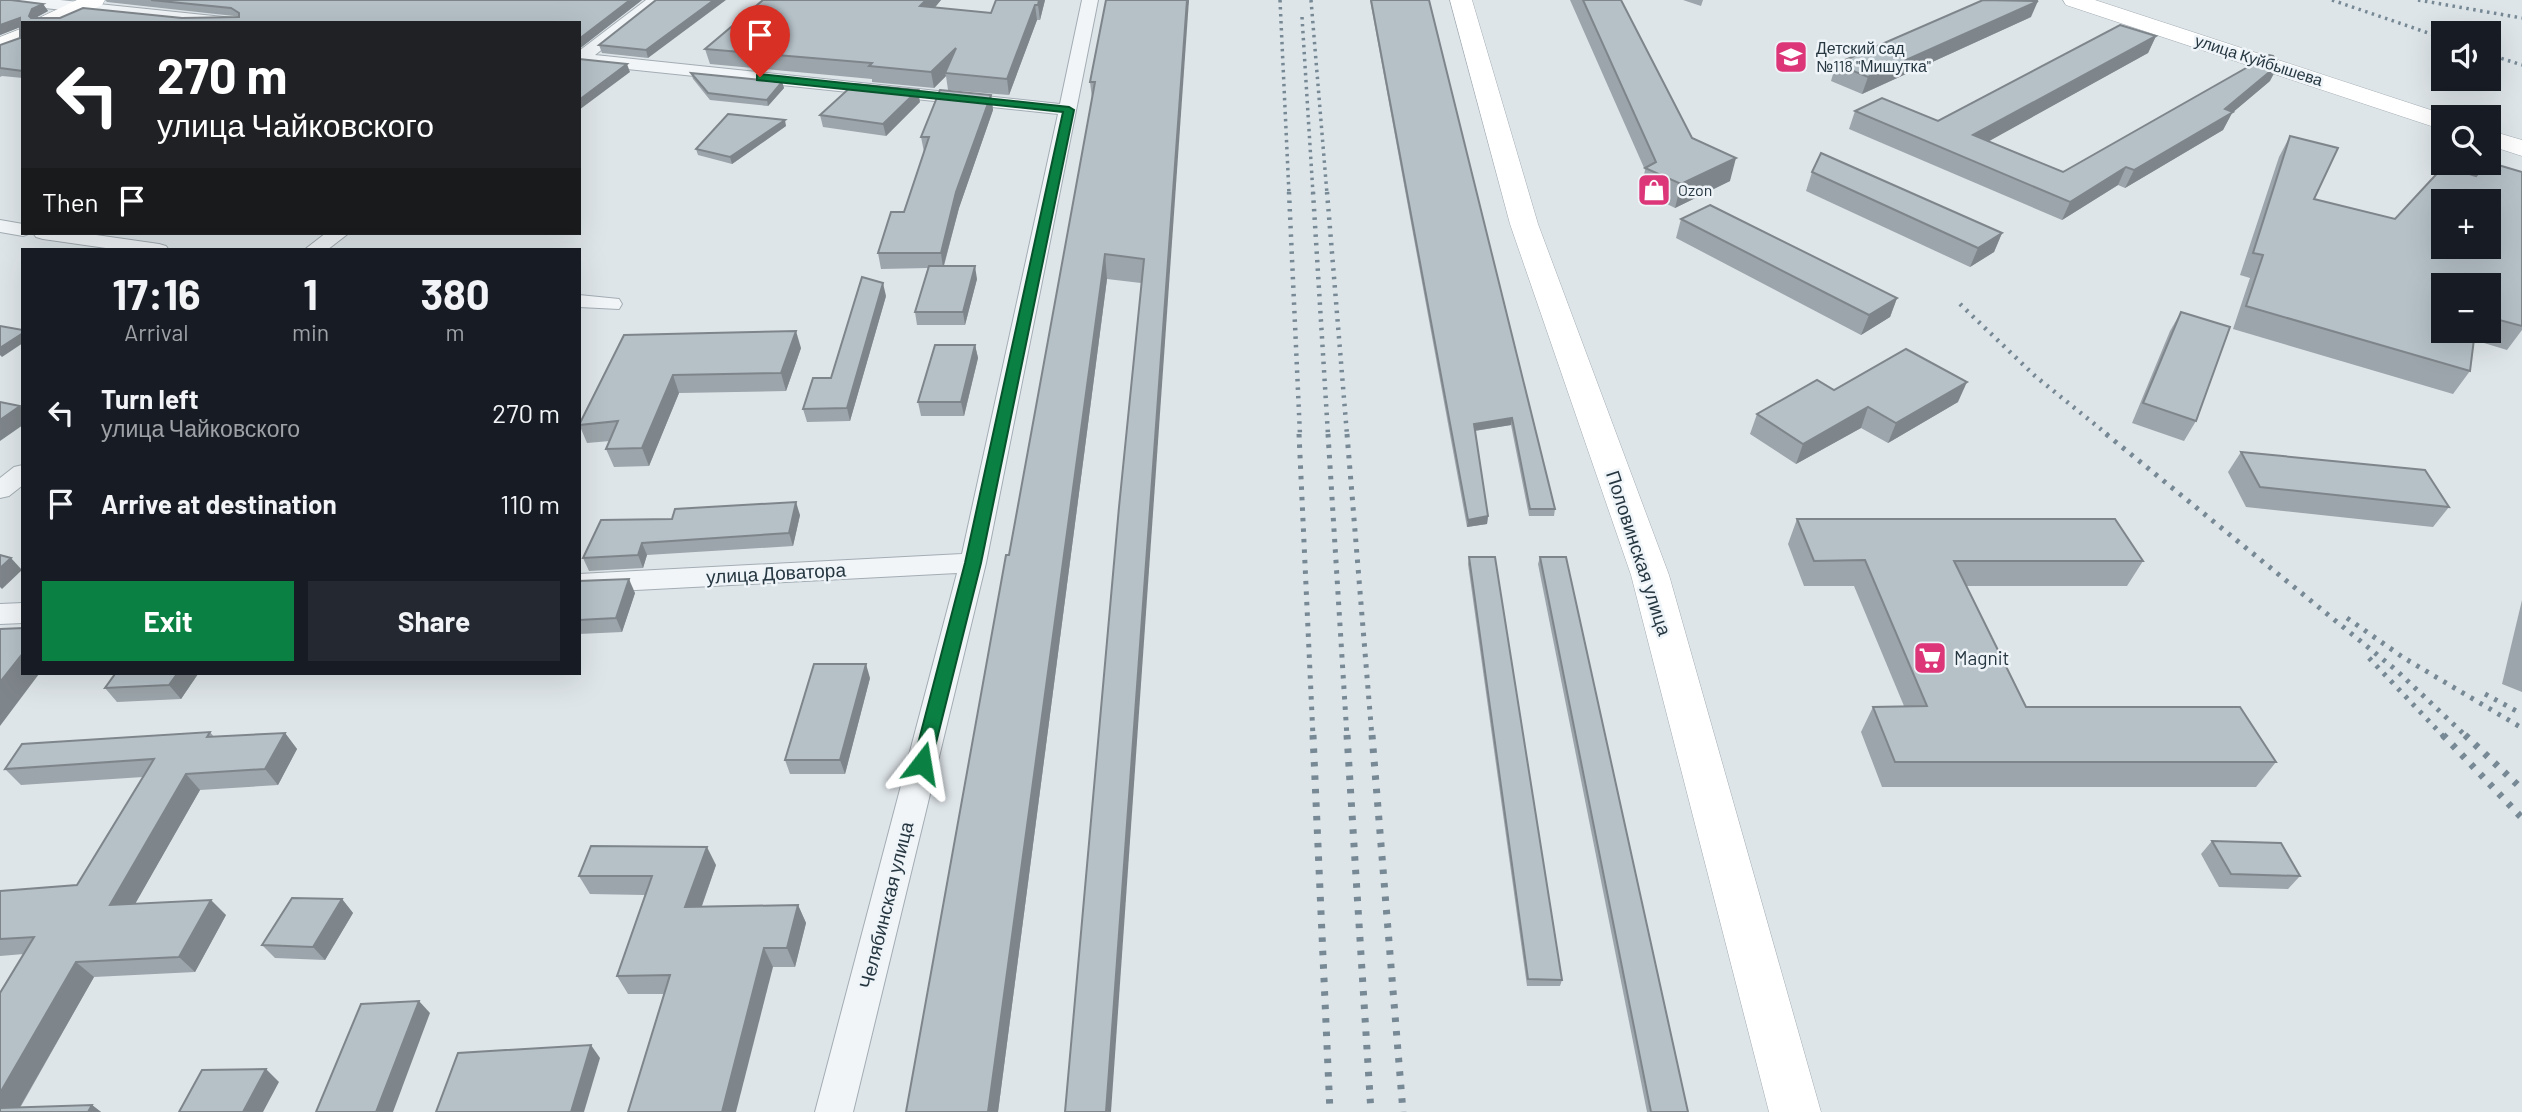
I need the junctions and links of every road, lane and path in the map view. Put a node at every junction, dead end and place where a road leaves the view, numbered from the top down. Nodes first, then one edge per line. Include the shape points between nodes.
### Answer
1 (16, 0) edge
2 (656, 0) edge
3 (1090, 0) edge
4 (1461, 0) edge
5 (2074, 0) edge
6 (87, 4) edge
7 (51, 21) edge
8 (218, 21) edge
9 (21, 36) edge
10 (0, 46) edge
11 (581, 57) edge
12 (581, 58) edge
13 (1069, 110) junction
14 (2431, 118) edge
15 (2501, 141) edge
16 (2522, 148) edge
17 (0, 226) edge
18 (21, 230) edge
19 (57, 235) edge
20 (336, 235) edge
21 (145, 248) edge
22 (317, 248) edge
23 (581, 301) edge
24 (611, 304) dead end
25 (21, 474) edge
26 (0, 490) edge
27 (973, 563) junction
28 (581, 584) edge
29 (21, 612) edge
30 (0, 614) edge
31 (834, 1112) edge
32 (1795, 1112) edge

1 - 6 street
2 - 11 street
3 - 13 street, Челябинская улица
4 - 32 main road, Половинская улица via 1524,224 1650,575
5 - 14 main road, улица Куйбышева
6 - 7 main road
6 - 8 street
9 - 10 main road
12 - 13 street
13 - 27 street, Челябинская улица
15 - 16 main road
17 - 18 street
19 - 21 street
20 - 22 street
23 - 24 street
25 - 26 street
27 - 28 street, улица Доватора
27 - 31 street, Челябинская улица
29 - 30 street

